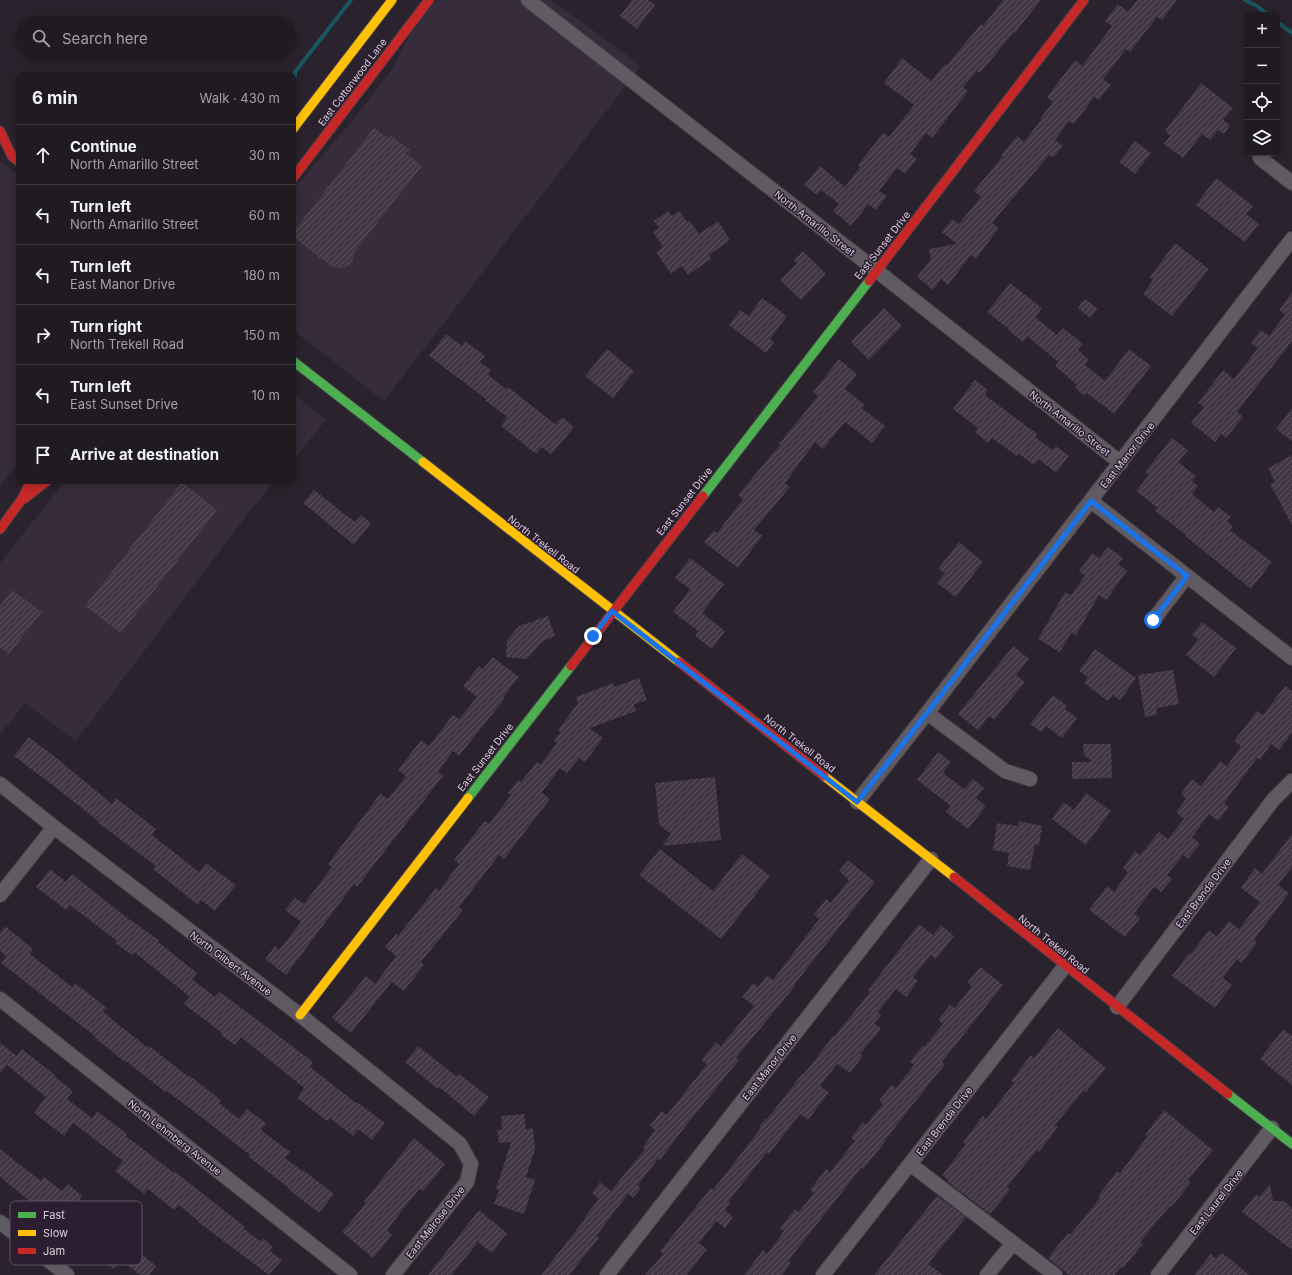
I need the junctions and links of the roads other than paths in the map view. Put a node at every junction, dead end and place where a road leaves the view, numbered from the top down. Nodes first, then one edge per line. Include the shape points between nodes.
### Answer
1 (392, 0) edge
2 (429, 0) edge
3 (528, 0) edge
4 (1084, 0) edge
5 (296, 125) edge
6 (0, 130) edge
7 (13, 133) dead end
8 (1260, 158) dead end
9 (16, 159) edge
10 (296, 174) edge
11 (1292, 183) edge
12 (1292, 239) edge
13 (877, 271) junction
14 (296, 363) edge
15 (1121, 463) junction
16 (30, 484) edge
17 (43, 484) edge
18 (22, 499) junction
19 (1091, 501) junction
20 (0, 529) edge
21 (1187, 576) junction
22 (612, 611) junction
23 (1153, 620) dead end
24 (1292, 658) edge
25 (927, 713) junction
26 (1030, 779) dead end
27 (1292, 781) edge
28 (0, 784) edge
29 (857, 802) junction
30 (54, 827) junction
31 (931, 860) junction
32 (0, 895) edge
33 (1065, 966) junction
34 (0, 999) edge
35 (1117, 1007) junction
36 (300, 1015) junction
37 (1272, 1128) junction
38 (1290, 1137) edge
39 (460, 1144) joint
40 (910, 1164) junction
41 (0, 1222) edge
42 (10, 1230) edge
43 (1013, 1243) junction
44 (54, 1265) edge
45 (67, 1275) edge
46 (350, 1275) edge
47 (393, 1275) edge
48 (607, 1275) edge
49 (823, 1275) edge
50 (987, 1275) edge
51 (1055, 1275) edge
52 (1158, 1275) edge

1 - 5 main road, East Cottonwood Lane via 377,25
2 - 10 main road, East Cottonwood Lane via 394,39
3 - 13 street, North Amarillo Street
4 - 13 main road, East Sunset Drive
6 - 7 main road
6 - 9 main road
8 - 11 street
12 - 15 street, East Manor Drive
13 - 15 street, North Amarillo Street
13 - 22 main road, East Sunset Drive
14 - 22 main road, North Trekell Road
15 - 19 street, East Manor Drive
16 - 18 main road
17 - 18 main road
18 - 20 main road
19 - 21 street
19 - 25 street, East Manor Drive
21 - 23 street
21 - 24 street
22 - 29 main road, North Trekell Road
22 - 36 main road, East Sunset Drive
25 - 26 street via 1005,771
25 - 29 street, East Manor Drive
27 - 35 street, East Brenda Drive via 1273,800
28 - 30 street, North Gilbert Avenue
29 - 31 main road, North Trekell Road
30 - 32 street
30 - 36 street, North Gilbert Avenue
31 - 33 main road, North Trekell Road
31 - 48 street, East Manor Drive
33 - 35 main road, North Trekell Road
33 - 40 street, East Brenda Drive
34 - 46 street, North Lehmberg Avenue
35 - 37 main road, North Trekell Road
36 - 39 street, North Gilbert Avenue
37 - 38 main road, North Trekell Road
37 - 52 street, East Laurel Drive
39 - 47 street, East Melrose Drive via 471,1164 466,1182
40 - 43 street
40 - 49 street, East Brenda Drive
41 - 42 street
43 - 50 street
43 - 51 street
44 - 45 street

